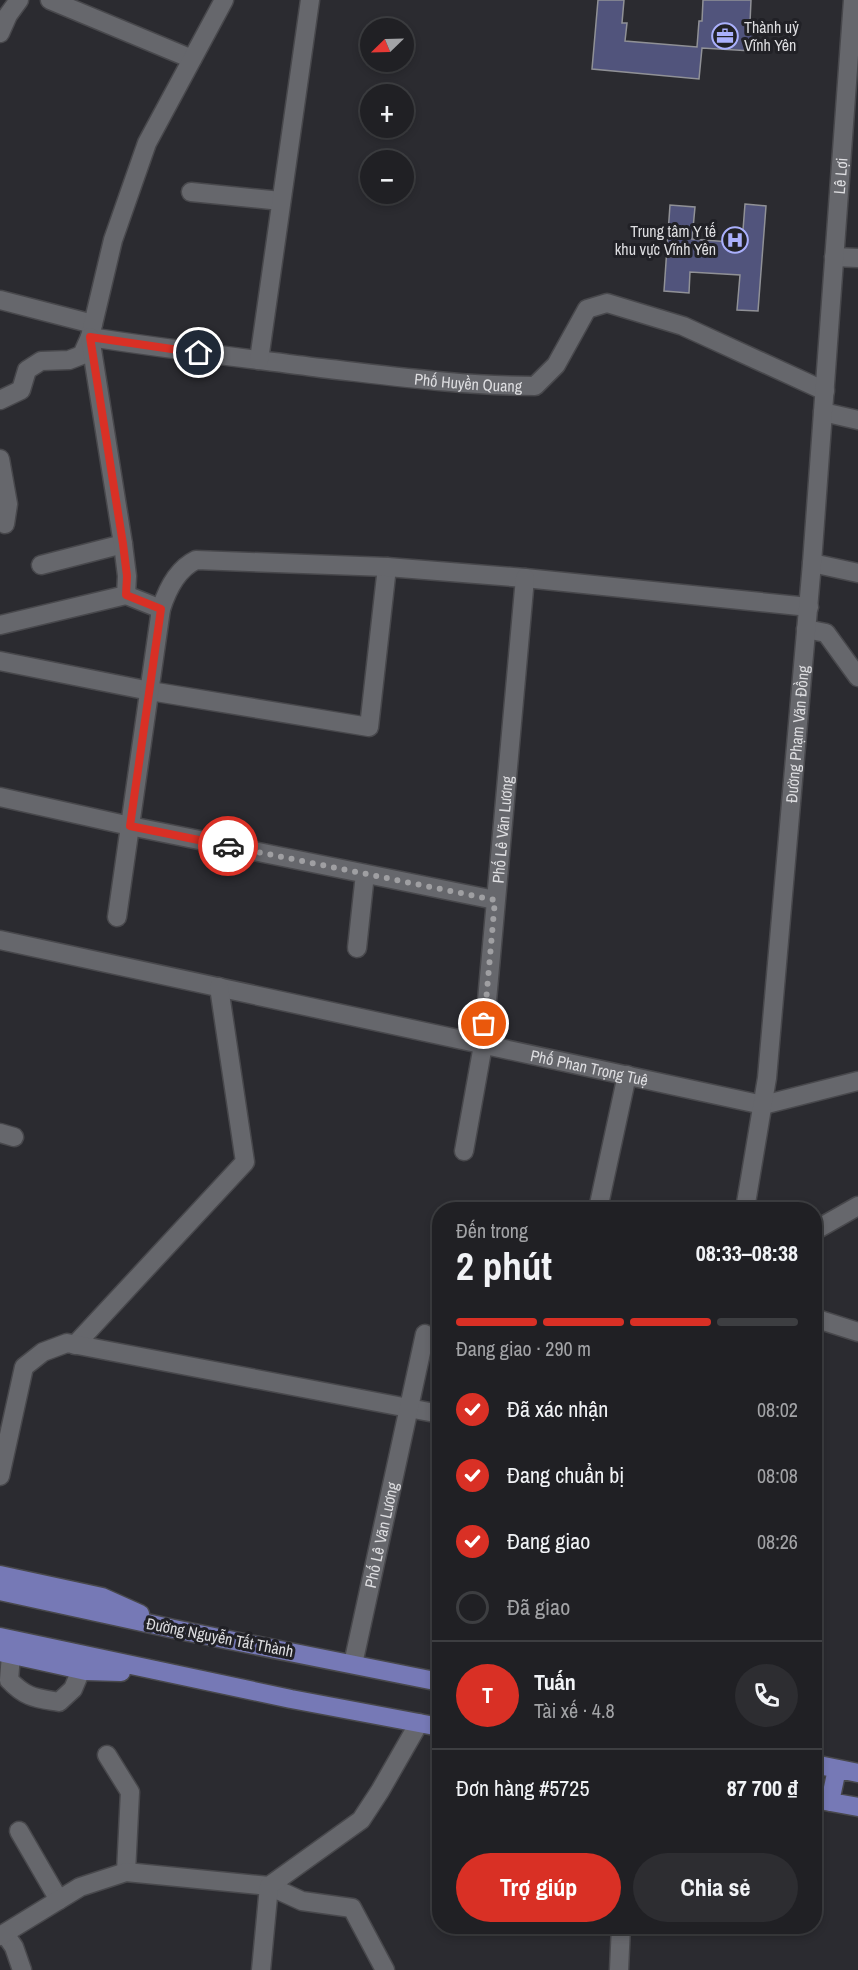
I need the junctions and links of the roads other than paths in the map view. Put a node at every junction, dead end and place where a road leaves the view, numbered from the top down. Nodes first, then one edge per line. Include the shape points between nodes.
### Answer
1 (19, 0) edge
2 (50, 0) edge
3 (224, 0) edge
4 (310, 0) edge
5 (854, 0) edge
6 (0, 33) edge
7 (192, 59) junction
8 (191, 192) dead end
9 (281, 201) junction
10 (834, 257) junction
11 (858, 258) edge
12 (0, 300) edge
13 (91, 331) junction
14 (259, 360) junction
15 (825, 391) junction
16 (0, 400) edge
17 (823, 412) junction
18 (858, 420) edge
19 (0, 459) edge
20 (5, 524) dead end
21 (123, 544) junction
22 (813, 563) junction
23 (41, 565) dead end
24 (387, 567) junction
25 (858, 573) edge
26 (525, 578) junction
27 (126, 595) junction
28 (809, 607) junction
29 (161, 609) junction
30 (0, 625) edge
31 (806, 628) junction
32 (840, 651) junction
33 (858, 653) edge
34 (0, 661) edge
35 (858, 677) edge
36 (150, 691) junction
37 (0, 797) edge
38 (130, 826) junction
39 (365, 874) junction
40 (495, 900) junction
41 (117, 917) dead end
42 (0, 940) edge
43 (357, 948) dead end
44 (219, 987) junction
45 (483, 1045) junction
46 (627, 1076) junction
47 (858, 1081) edge
48 (763, 1105) junction
49 (464, 1151) dead end
50 (599, 1202) edge
51 (746, 1202) edge
52 (858, 1206) edge
53 (822, 1226) edge
54 (822, 1321) edge
55 (858, 1332) edge
56 (425, 1334) dead end
57 (75, 1345) junction
58 (409, 1407) junction
59 (432, 1412) edge
60 (0, 1476) edge
61 (0, 1575) edge
62 (0, 1592) edge
63 (174, 1629) junction
64 (0, 1637) edge
65 (6, 1653) edge
66 (353, 1664) junction
67 (81, 1670) junction
68 (165, 1673) junction
69 (432, 1680) edge
70 (418, 1723) junction
71 (432, 1726) edge
72 (107, 1755) dead end
73 (822, 1766) edge
74 (837, 1769) junction
75 (858, 1773) edge
76 (822, 1800) edge
77 (858, 1808) edge
78 (19, 1831) dead end
79 (126, 1872) junction
80 (269, 1886) junction
81 (58, 1900) junction
82 (621, 1934) edge
83 (3, 1935) edge
84 (22, 1970) edge
85 (261, 1970) edge
86 (385, 1970) edge
87 (620, 1970) edge

1 - 6 street
2 - 7 street
3 - 7 street
4 - 9 street
5 - 10 street, Lê Lợi
7 - 13 street via 147,143 112,240
8 - 9 street
9 - 14 street
10 - 11 street
10 - 15 street, Đường Phạm Văn Đồng
12 - 13 street, Phố Huyền Quang
13 - 14 street, Phố Huyền Quang
13 - 16 street via 82,355 69,360 41,361 27,370 21,390
13 - 21 street
14 - 15 street, Phố Huyền Quang via 475,384 535,386 556,364 587,309 607,303 684,326
15 - 17 street, Đường Phạm Văn Đồng
17 - 18 street
17 - 22 street, Đường Phạm Văn Đồng
19 - 20 street via 8,504
21 - 23 street
21 - 27 street
22 - 25 street
22 - 28 street, Đường Phạm Văn Đồng
24 - 26 street
24 - 29 street via 196,560 185,567 167,590
24 - 36 street via 369,727
26 - 28 street
26 - 40 street, Phố Lê Văn Lương
27 - 29 street
27 - 30 street
28 - 31 street, Đường Phạm Văn Đồng
29 - 36 street
31 - 32 street via 826,633
31 - 48 street, Đường Phạm Văn Đồng
32 - 33 street
32 - 35 street
34 - 36 street
36 - 38 street
37 - 38 street
38 - 39 street
38 - 41 street
39 - 40 street
39 - 43 street
40 - 45 street, Phố Lê Văn Lương
42 - 44 street, Phố Phan Trọng Tuệ
44 - 45 street, Phố Phan Trọng Tuệ
44 - 57 street via 245,1162
45 - 46 street, Phố Phan Trọng Tuệ
45 - 49 street, Phố Lê Văn Lương
46 - 48 street, Phố Phan Trọng Tuệ
46 - 50 street
47 - 48 street
48 - 51 street, Đường Phạm Văn Đồng
52 - 53 street
54 - 55 street
56 - 58 street, Phố Lê Văn Lương
57 - 58 street
57 - 60 street via 67,1343 43,1352 24,1367
58 - 59 street
58 - 66 street, Phố Lê Văn Lương
61 - 63 main road via 102,1597
62 - 63 main road, Đường Nguyễn Tất Thành
63 - 66 main road, Đường Nguyễn Tất Thành
64 - 68 main road
65 - 67 main road
65 - 67 street via 9,1680 21,1693 38,1698 59,1702 74,1689
66 - 69 main road, Đường Nguyễn Tất Thành
67 - 68 main road
68 - 70 main road
70 - 71 main road
70 - 80 street via 361,1820
72 - 79 street via 130,1791
73 - 74 main road
74 - 75 main road
74 - 76 main road
76 - 77 main road
78 - 81 street
79 - 80 street
79 - 81 street via 80,1887
80 - 85 street
80 - 86 street via 302,1901 352,1908
81 - 83 street
82 - 87 street
83 - 84 street via 14,1947

